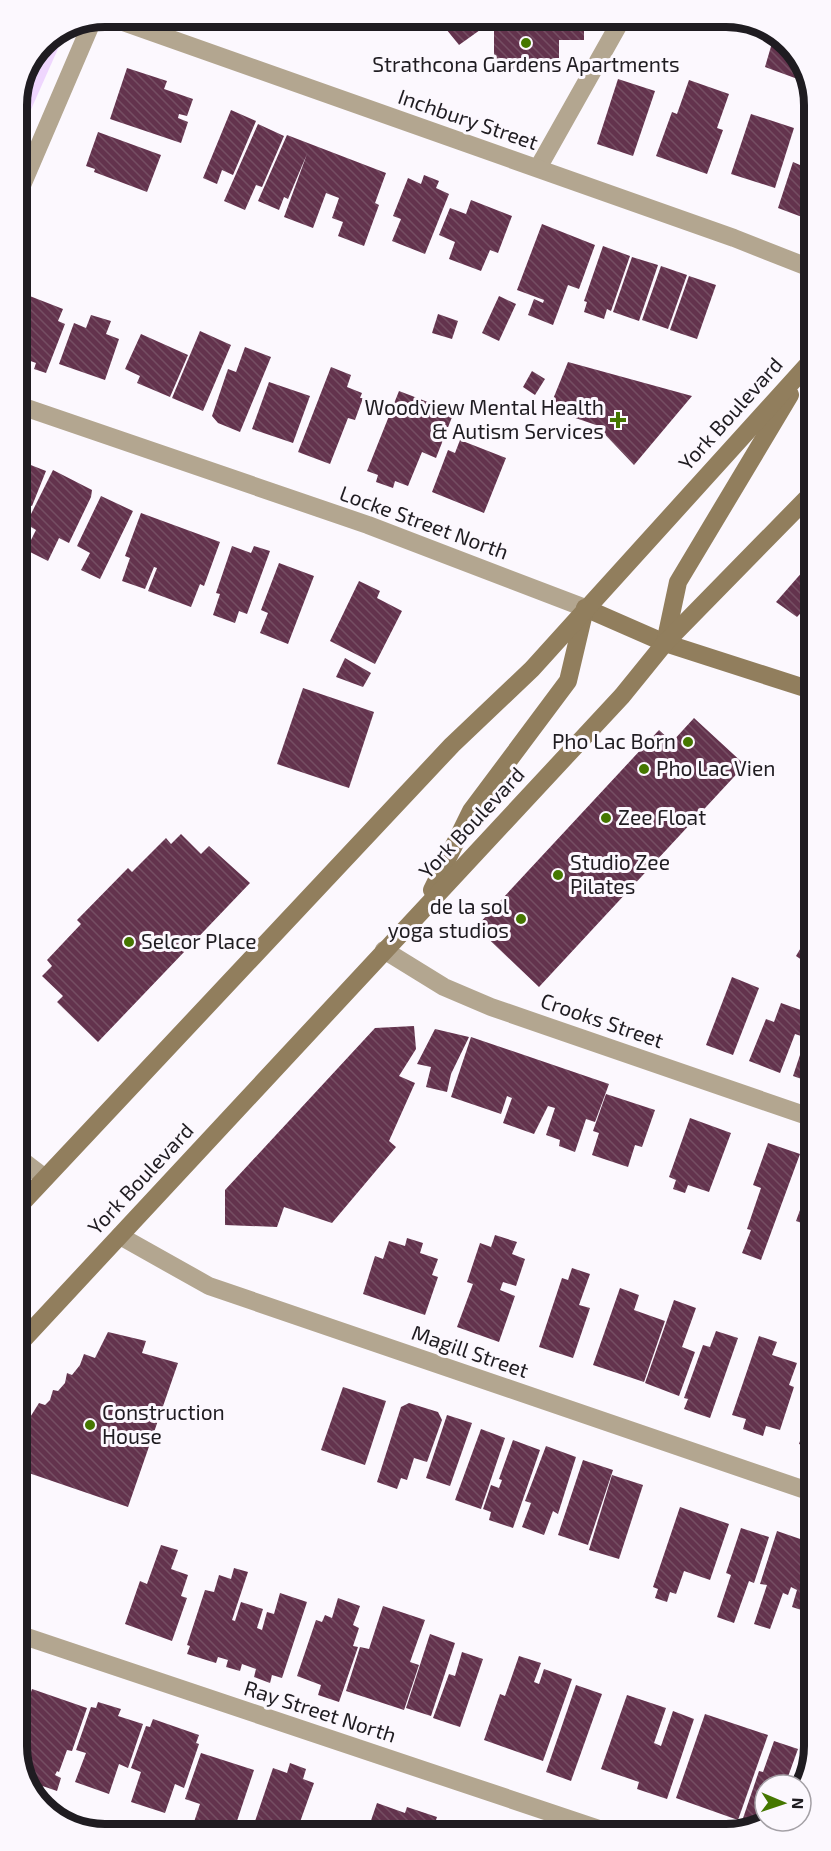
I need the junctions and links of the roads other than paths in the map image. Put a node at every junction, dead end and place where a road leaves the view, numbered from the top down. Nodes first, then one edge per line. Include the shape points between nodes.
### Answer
1 (141, 27) edge
2 (617, 27) edge
3 (89, 29) edge
4 (538, 168) junction
5 (27, 174) edge
6 (804, 266) edge
7 (804, 369) edge
8 (804, 372) edge
9 (27, 408) edge
10 (804, 501) edge
11 (585, 608) junction
12 (665, 643) junction
13 (804, 687) edge
14 (424, 907) junction
15 (384, 950) junction
16 (804, 1115) edge
17 (27, 1164) edge
18 (45, 1178) junction
19 (27, 1197) edge
20 (120, 1236) junction
21 (27, 1336) edge
22 (804, 1490) edge
23 (27, 1637) edge
24 (584, 1824) edge

1 - 4 street, Inchbury Street
2 - 4 street
3 - 5 street
4 - 6 street, Inchbury Street
7 - 11 main road, York Boulevard
8 - 12 main road via 678,582
9 - 11 street, Locke Street North via 368,525
10 - 12 main road, York Boulevard
11 - 12 main road, Locke Street North
11 - 14 main road via 568,681 471,812
11 - 18 main road, York Boulevard via 532,669 452,745
12 - 13 main road, Locke Street North
12 - 14 main road, York Boulevard via 614,704
14 - 15 main road, York Boulevard
15 - 16 street, Crooks Street via 444,987 492,1007
15 - 20 main road, York Boulevard
17 - 18 street
18 - 19 main road, York Boulevard
20 - 21 main road, York Boulevard
20 - 22 street, Magill Street via 209,1286
23 - 24 street, Ray Street North

